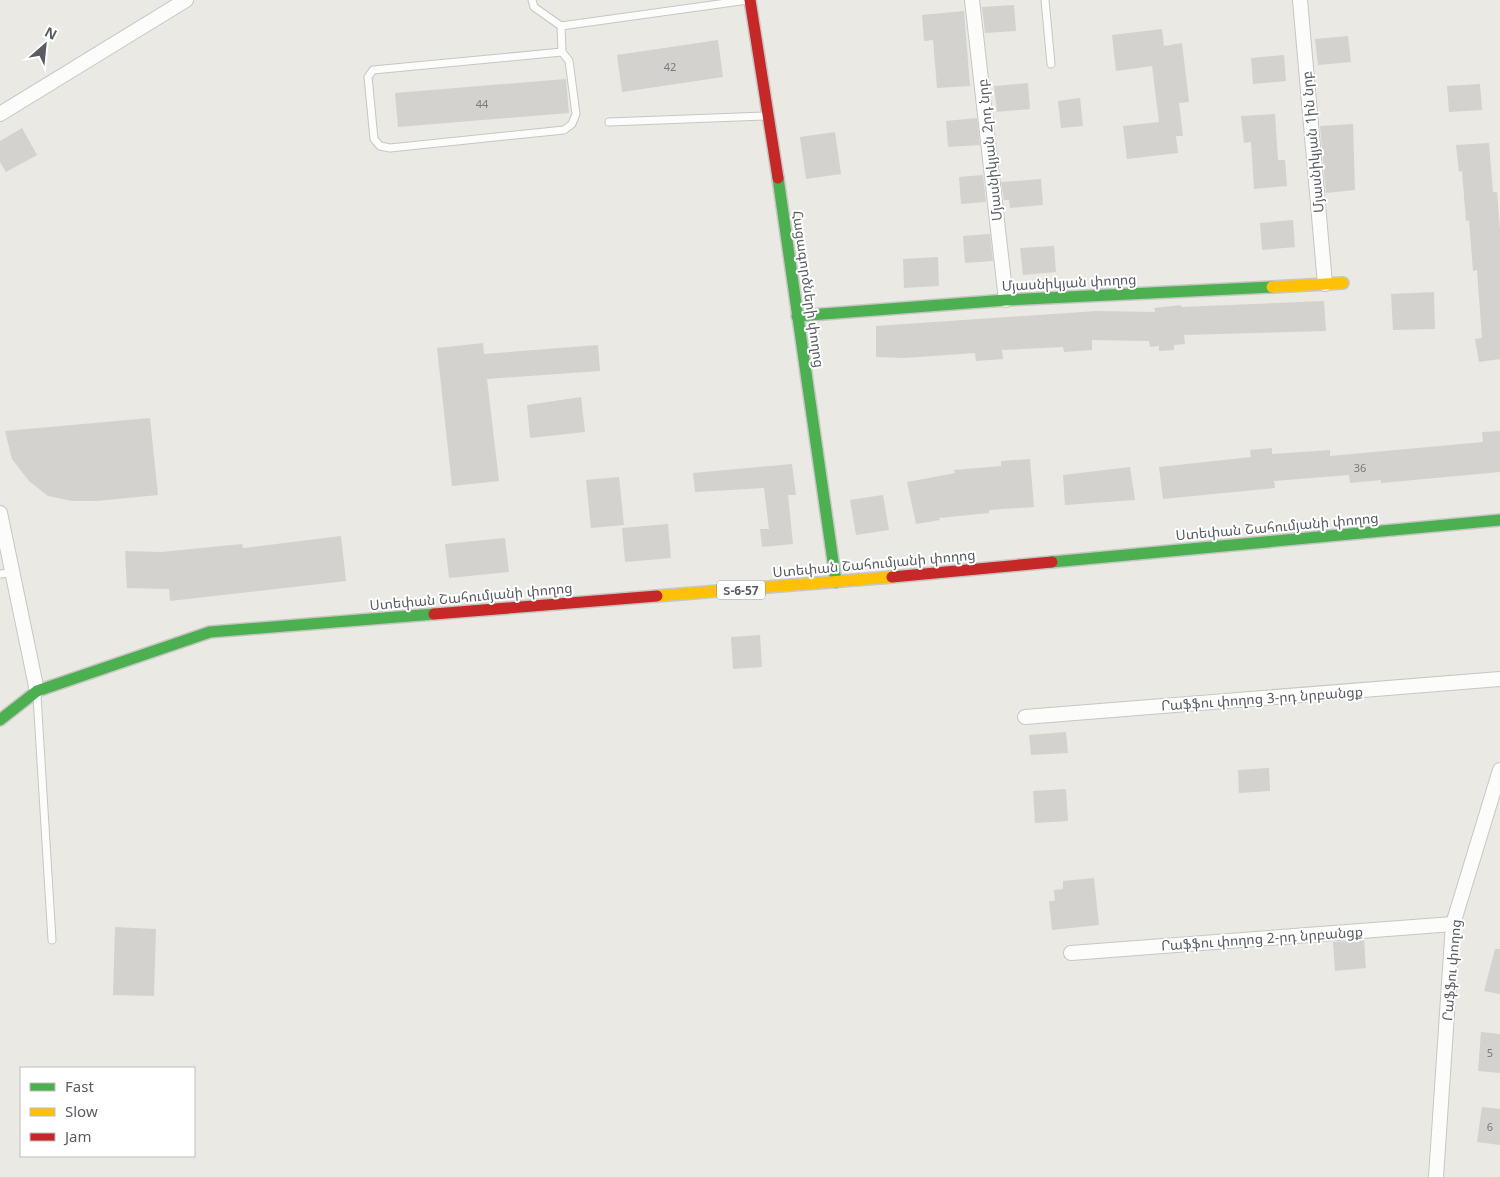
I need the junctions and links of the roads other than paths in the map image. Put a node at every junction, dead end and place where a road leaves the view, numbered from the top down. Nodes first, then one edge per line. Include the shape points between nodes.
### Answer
1 (186, 0) edge
2 (532, 0) edge
3 (750, 0) edge
4 (972, 0) edge
5 (1045, 0) edge
6 (1300, 0) edge
7 (561, 26) junction
8 (562, 52) junction
9 (1052, 64) dead end
10 (0, 114) edge
11 (769, 116) junction
12 (609, 122) dead end
13 (1343, 283) dead end
14 (1324, 284) junction
15 (1006, 300) junction
16 (797, 316) junction
17 (0, 513) edge
18 (1500, 520) edge
19 (6, 573) edge
20 (836, 582) junction
21 (1500, 679) edge
22 (37, 691) junction
23 (1025, 716) dead end
24 (0, 720) edge
25 (1500, 770) edge
26 (1453, 924) junction
27 (52, 940) dead end
28 (1071, 953) dead end
29 (1436, 1177) edge

1 - 10 street
2 - 7 lane via 534,7
3 - 7 lane
3 - 11 main road, Հացագործների փողոց
4 - 15 street, Մյասնիկյան 2րդ նրբ
5 - 9 lane
6 - 14 street, Մյասնիկյան 1ին նրբ
7 - 8 lane
8 - 8 lane via 373,70 368,77 374,139 380,146 390,148 564,130 572,124 576,114 570,61
11 - 12 lane
11 - 16 main road, Հացագործների փողոց
13 - 14 main road, Մյասնիկյան փողոց
14 - 15 main road, Մյասնիկյան փողոց
15 - 16 main road, Մյասնիկյան փողոց
16 - 20 main road, Հացագործների փողոց
17 - 19 street
18 - 20 main road, Ստեփան Շահումյանի փողոց / Տ-6-57
19 - 22 street
20 - 22 main road, Ստեփան Շահումյանի փողոց / Տ-6-57 via 210,632
21 - 23 street, Րաֆֆու փողոց 3-րդ նրբանցք
22 - 24 main road, Ստեփան Շահումյանի փողոց / Տ-6-57
22 - 27 lane
25 - 26 street, Րաֆֆու փողոց
26 - 28 street, Րաֆֆու փողոց 2-րդ նրբանցք
26 - 29 street, Րաֆֆու փողոց

